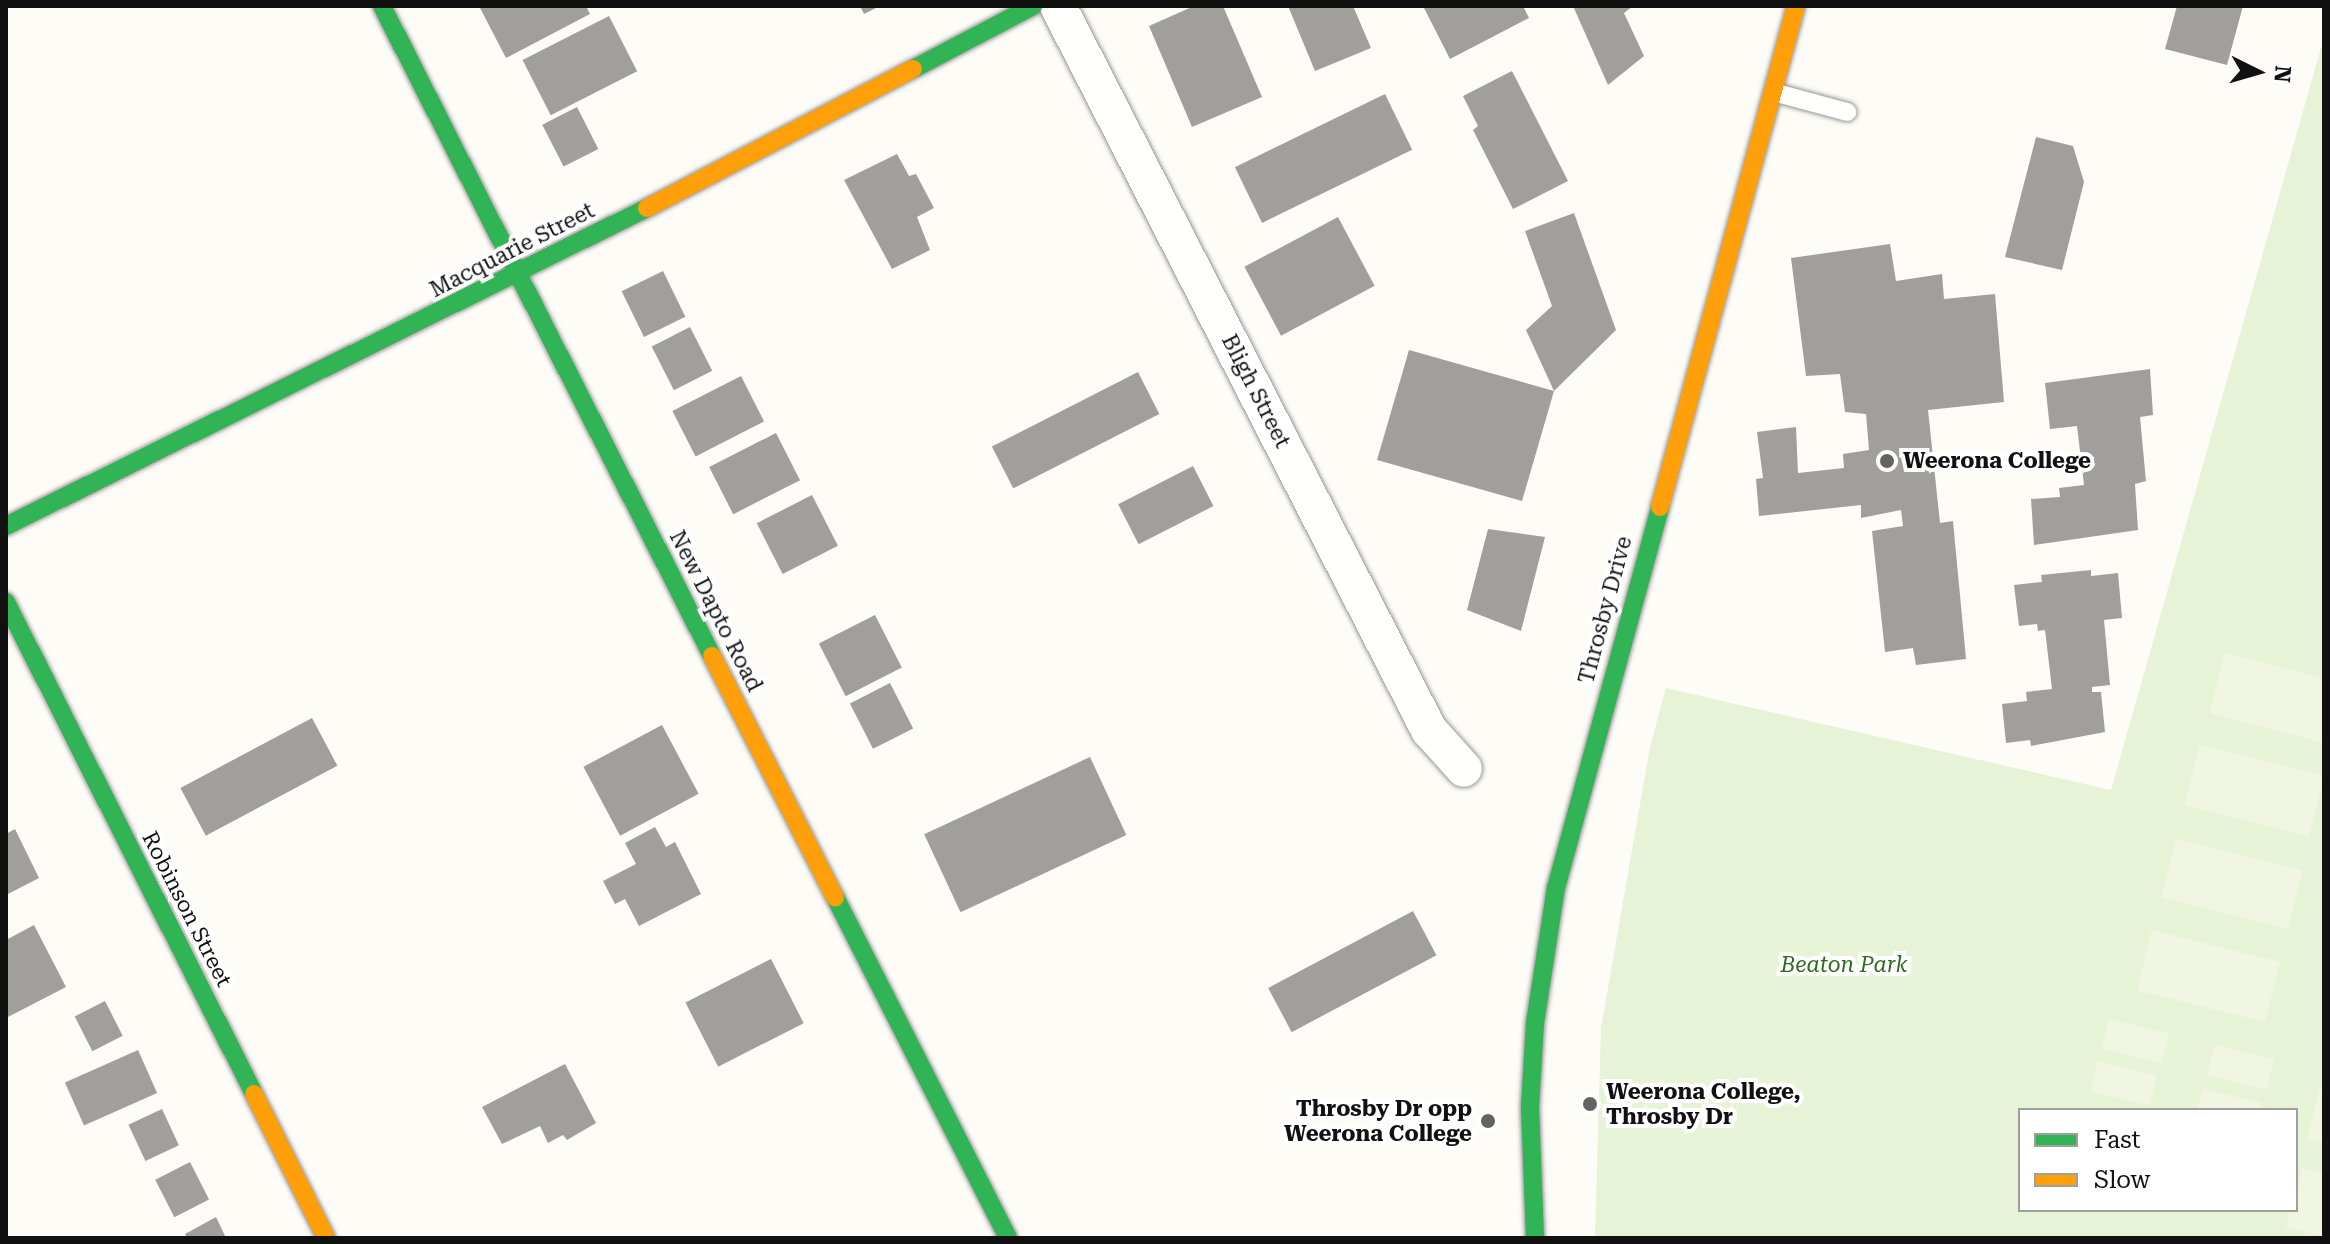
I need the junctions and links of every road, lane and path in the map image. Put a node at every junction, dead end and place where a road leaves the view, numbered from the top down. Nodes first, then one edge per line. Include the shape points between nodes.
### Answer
1 (382, 6) edge
2 (1033, 6) edge
3 (1058, 6) edge
4 (1796, 6) edge
5 (1772, 92) junction
6 (1847, 112) dead end
7 (518, 275) junction
8 (6, 526) edge
9 (6, 602) edge
10 (1464, 769) dead end
11 (326, 1238) edge
12 (1008, 1238) edge
13 (1535, 1238) edge

1 - 7 street, New Dapto Road
2 - 7 street, Macquarie Street
3 - 10 street, Bligh Street via 1429,730
4 - 5 street, Throsby Drive
5 - 6 lane
5 - 13 street, Throsby Drive via 1556,888 1537,1009 1530,1107
7 - 8 street, Macquarie Street
7 - 12 street, New Dapto Road
9 - 11 street, Robinson Street

